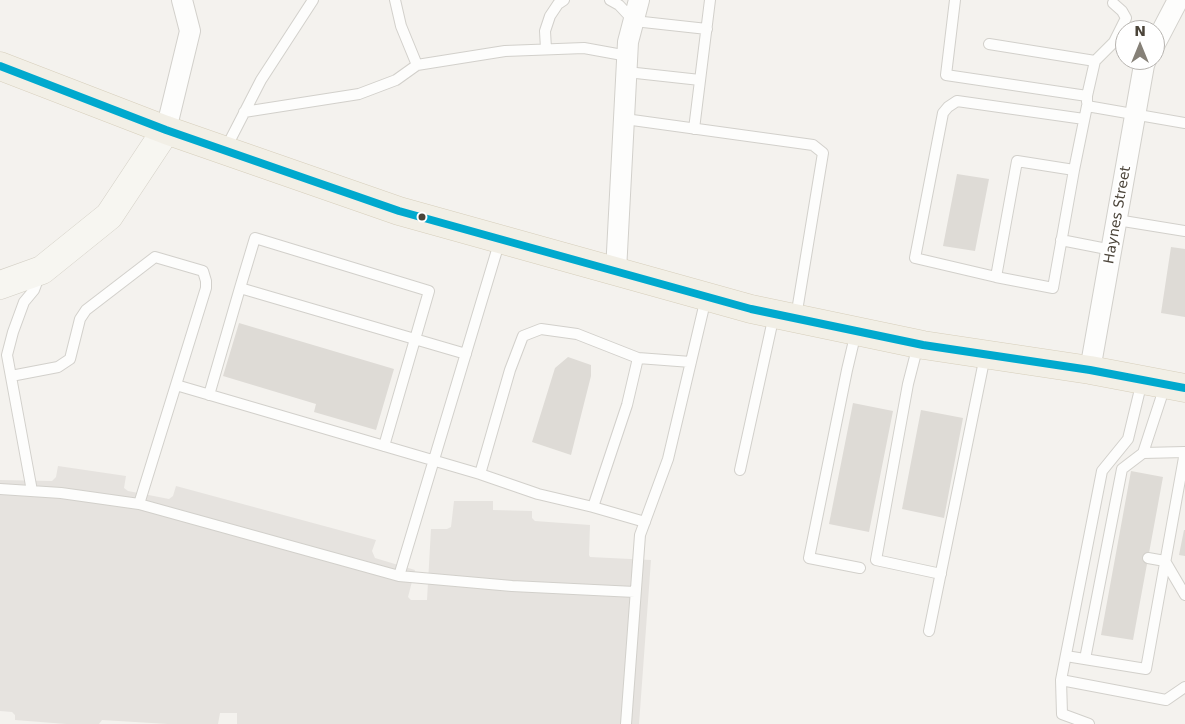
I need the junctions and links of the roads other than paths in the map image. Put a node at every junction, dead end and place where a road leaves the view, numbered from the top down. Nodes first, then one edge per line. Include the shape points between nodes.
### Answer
1 (182, 0) edge
2 (313, 0) edge
3 (395, 0) edge
4 (564, 0) edge
5 (610, 0) edge
6 (639, 0) edge
7 (710, 0) edge
8 (955, 0) edge
9 (1178, 0) edge
10 (1113, 3) dead end
11 (634, 21) junction
12 (1165, 25) edge
13 (706, 29) junction
14 (989, 44) dead end
15 (546, 49) junction
16 (1095, 61) junction
17 (627, 64) junction
18 (417, 65) junction
19 (0, 66) edge
20 (1143, 70) edge
21 (700, 80) junction
22 (1087, 101) junction
23 (244, 112) junction
24 (1136, 115) junction
25 (625, 119) junction
26 (1084, 119) junction
27 (1185, 123) edge
28 (694, 129) junction
29 (166, 130) junction
30 (225, 151) junction
31 (1074, 170) junction
32 (1117, 220) junction
33 (1185, 231) edge
34 (500, 239) junction
35 (1061, 240) junction
36 (1112, 250) junction
37 (42, 270) junction
38 (616, 271) junction
39 (996, 277) junction
40 (0, 286) edge
41 (240, 288) junction
42 (706, 297) junction
43 (785, 316) junction
44 (857, 332) junction
45 (415, 340) junction
46 (918, 344) junction
47 (4, 352) edge
48 (466, 354) junction
49 (985, 355) junction
50 (638, 358) junction
51 (691, 362) junction
52 (1090, 370) junction
53 (11, 376) junction
54 (1164, 384) edge
55 (176, 385) junction
56 (209, 395) junction
57 (384, 446) junction
58 (1185, 452) edge
59 (1143, 453) junction
60 (434, 461) junction
61 (740, 470) dead end
62 (480, 474) junction
63 (0, 489) edge
64 (32, 491) junction
65 (139, 504) junction
66 (593, 507) junction
67 (645, 522) junction
68 (1148, 558) dead end
69 (1165, 561) junction
70 (860, 568) dead end
71 (941, 574) junction
72 (399, 576) junction
73 (635, 592) junction
74 (1185, 595) edge
75 (929, 631) dead end
76 (1066, 656) junction
77 (1085, 659) junction
78 (1061, 680) junction
79 (1185, 687) edge
80 (626, 724) edge
81 (1090, 724) edge

1 - 29 street via 190,31
2 - 23 lane via 260,80
3 - 18 lane via 401,26
4 - 15 lane via 550,16
5 - 11 lane
6 - 11 street
7 - 13 lane
8 - 22 lane via 946,75
9 - 12 street
10 - 16 lane via 1126,18 1114,42
11 - 13 lane
11 - 17 street via 628,42
13 - 21 lane
14 - 16 lane
15 - 17 lane via 584,48
15 - 18 lane via 505,51
16 - 22 lane
17 - 21 lane
17 - 25 street
18 - 23 lane via 396,80 359,94
19 - 29 main road
20 - 24 street, Haynes Street
21 - 28 lane
22 - 24 lane
22 - 26 lane
23 - 30 lane
24 - 27 lane
24 - 32 street, Haynes Street
25 - 28 lane
25 - 38 street
26 - 31 lane
26 - 39 lane via 957,101 943,113 915,258
28 - 43 lane via 812,145 824,153
29 - 30 main road
29 - 37 main road via 109,216
30 - 34 main road via 399,210
31 - 35 lane
31 - 39 lane via 1018,161
32 - 33 lane
32 - 36 street, Haynes Street
34 - 38 main road
34 - 48 lane
35 - 36 lane
35 - 39 lane via 1052,288
36 - 52 street, Haynes Street
37 - 40 main road
37 - 47 lane via 34,290 24,302
38 - 42 main road
41 - 45 lane
41 - 45 lane via 255,238 429,291
41 - 56 lane
42 - 43 main road
42 - 51 lane
43 - 44 main road
43 - 61 lane
44 - 46 main road
44 - 70 lane via 809,558
45 - 48 lane
45 - 57 lane
46 - 49 main road
46 - 71 lane via 876,560
47 - 53 lane
48 - 60 lane
49 - 52 main road
49 - 71 lane
50 - 51 lane
50 - 62 lane via 577,334 540,329 523,336
50 - 66 lane via 627,405
51 - 67 lane via 668,459
52 - 54 main road
53 - 55 lane via 58,367 70,359 80,319 86,310 155,257 203,271 206,281
53 - 64 lane
54 - 59 lane
54 - 76 lane via 1128,439 1102,471
55 - 56 lane
55 - 65 lane
56 - 57 lane
57 - 60 lane
58 - 59 lane
58 - 69 lane
59 - 77 lane via 1122,469 1111,551
60 - 62 lane
60 - 72 lane
62 - 66 lane via 538,494
63 - 64 lane
64 - 65 lane
65 - 72 lane
66 - 67 lane
67 - 73 lane via 640,535
68 - 69 lane
69 - 74 lane
69 - 77 lane via 1146,669
71 - 75 lane
72 - 73 lane
73 - 80 lane
76 - 77 lane
76 - 78 lane
78 - 79 lane via 1166,700
78 - 81 lane via 1062,714

